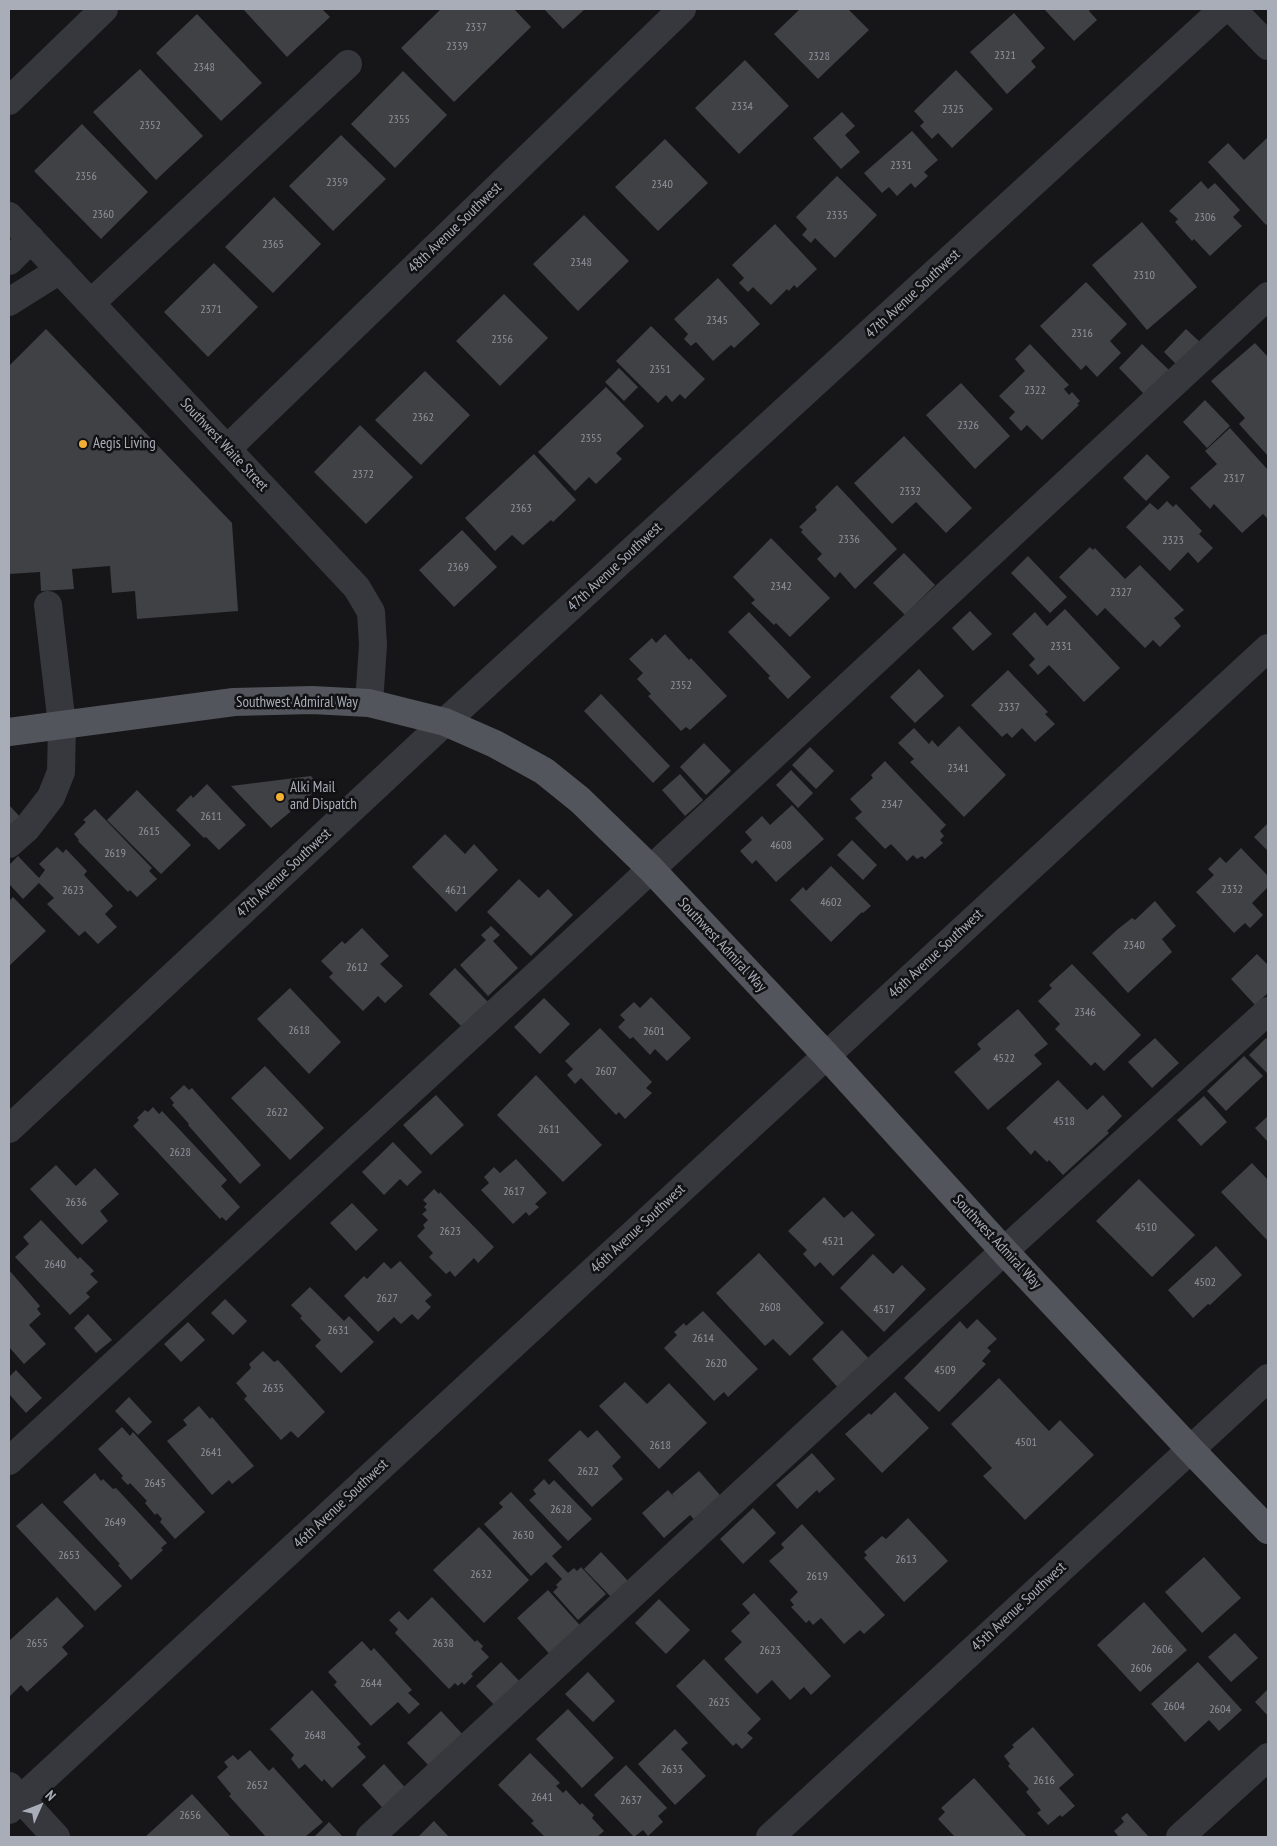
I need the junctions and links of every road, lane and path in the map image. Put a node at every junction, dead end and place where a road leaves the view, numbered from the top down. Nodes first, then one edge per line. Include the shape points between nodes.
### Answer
1 (104, 9) edge
2 (682, 9) edge
3 (1223, 9) edge
4 (1232, 9) edge
5 (1268, 46) edge
6 (348, 64) dead end
7 (9, 101) edge
8 (9, 216) edge
9 (31, 239) junction
10 (9, 261) edge
11 (60, 270) junction
12 (1268, 296) edge
13 (9, 302) edge
14 (91, 303) junction
15 (228, 448) junction
16 (48, 605) dead end
17 (1268, 648) edge
18 (369, 703) junction
19 (445, 722) junction
20 (62, 725) junction
21 (9, 732) edge
22 (9, 844) edge
23 (651, 869) junction
24 (1268, 1011) edge
25 (826, 1055) junction
26 (9, 1129) edge
27 (1004, 1251) junction
28 (1268, 1378) edge
29 (1190, 1449) junction
30 (9, 1461) edge
31 (1268, 1530) edge
32 (1268, 1757) edge
33 (13, 1798) edge
34 (56, 1837) edge
35 (370, 1837) edge
36 (770, 1837) edge
37 (1180, 1837) edge

1 - 7 street
2 - 15 street, 48th Avenue Southwest
3 - 19 street, 47th Avenue Southwest
4 - 5 street
6 - 14 street
8 - 9 street, Southwest Waite Street
9 - 10 street
9 - 11 street, Southwest Waite Street
11 - 13 street
11 - 14 street, Southwest Waite Street
12 - 23 street
14 - 15 street, Southwest Waite Street
15 - 18 street, Southwest Waite Street via 357,588 371,612 373,645
16 - 20 street
17 - 25 street, 46th Avenue Southwest
18 - 19 main road, Southwest Admiral Way
18 - 20 main road, Southwest Admiral Way via 312,700 234,702
19 - 23 main road, Southwest Admiral Way via 544,771 580,800
19 - 26 street, 47th Avenue Southwest
20 - 21 main road, Southwest Admiral Way
20 - 22 street via 60,772 51,797 27,828
23 - 25 main road, Southwest Admiral Way
23 - 30 street
24 - 27 street
25 - 27 main road, Southwest Admiral Way
25 - 33 street, 46th Avenue Southwest
27 - 29 main road, Southwest Admiral Way
27 - 35 street
28 - 29 street, 45th Avenue Southwest
29 - 31 main road, Southwest Admiral Way
29 - 36 street, 45th Avenue Southwest
32 - 37 street
33 - 34 street

